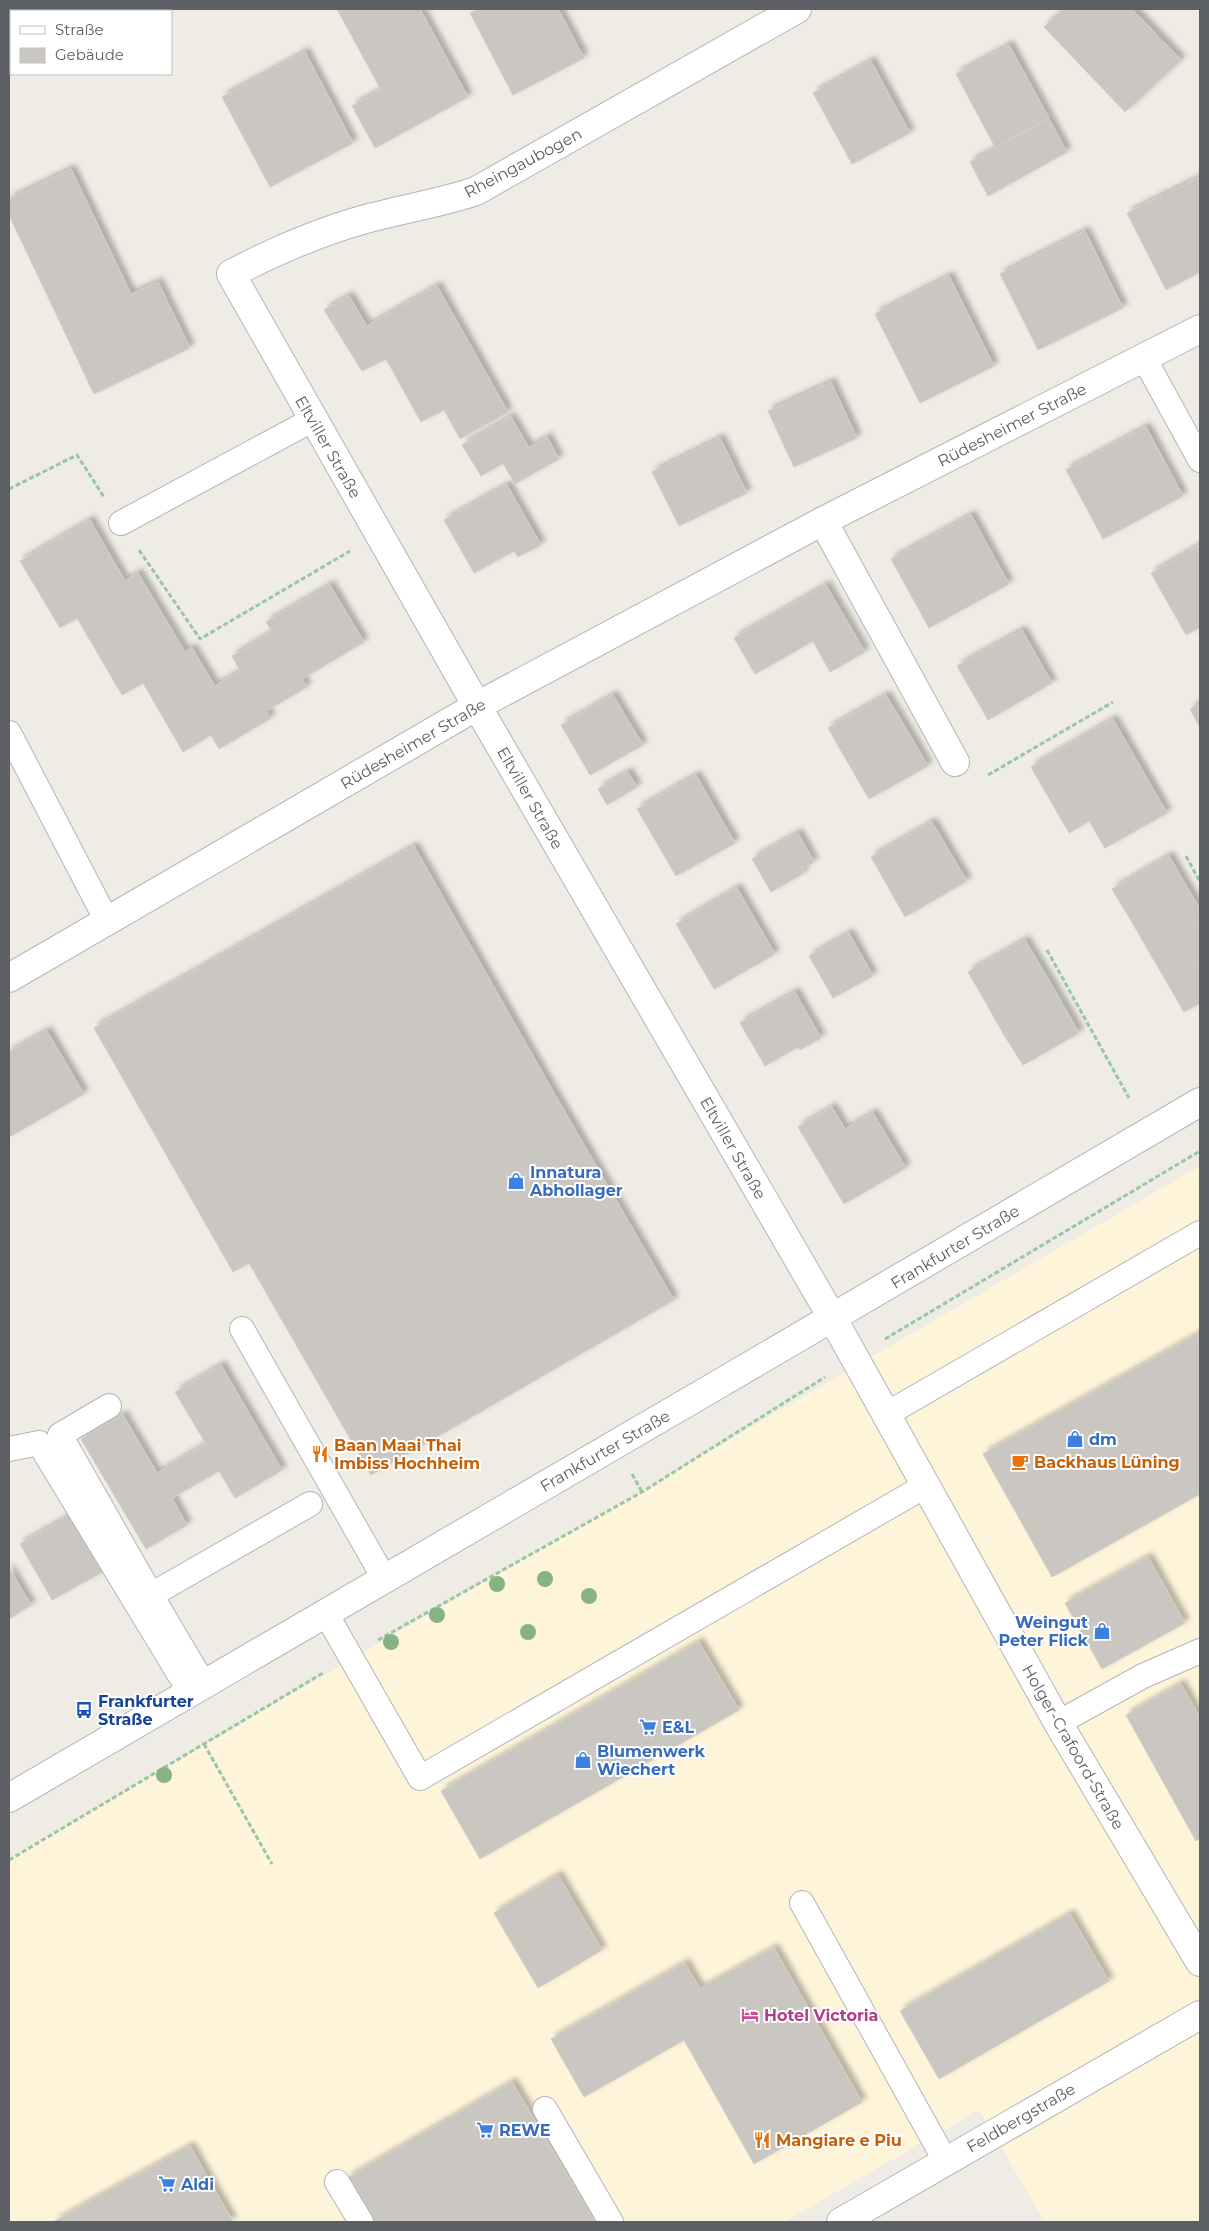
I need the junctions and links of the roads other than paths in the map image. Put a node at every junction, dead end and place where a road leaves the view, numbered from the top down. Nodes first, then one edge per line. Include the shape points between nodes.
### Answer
1 (797, 9) edge
2 (231, 274) joint
3 (1200, 329) edge
4 (1144, 358) junction
5 (312, 420) junction
6 (1200, 460) edge
7 (823, 521) junction
8 (121, 523) road end
9 (477, 706) junction
10 (9, 733) edge
11 (955, 762) road end
12 (107, 921) junction
13 (9, 978) edge
14 (1200, 1102) edge
15 (1200, 1233) edge
16 (833, 1320) junction
17 (242, 1329) dead end
18 (109, 1406) dead end
19 (885, 1415) junction
20 (9, 1449) edge
21 (925, 1486) junction
22 (310, 1504) dead end
23 (384, 1578) junction
24 (151, 1595) junction
25 (325, 1612) junction
26 (1200, 1652) edge
27 (196, 1688) junction
28 (1058, 1723) junction
29 (9, 1798) edge
30 (802, 1903) dead end
31 (1200, 1962) edge
32 (1200, 2015) edge
33 (545, 2109) dead end
34 (946, 2162) junction
35 (337, 2182) dead end
36 (361, 2222) edge
37 (611, 2222) edge
38 (841, 2222) edge

1 - 2 street, Rheingaubogen via 476,191 446,202 363,219 317,234
2 - 5 street, Eltviller Straße
3 - 4 street, Rüdesheimer Straße
4 - 6 lane
4 - 7 street, Rüdesheimer Straße
5 - 8 lane
5 - 9 street, Eltviller Straße
7 - 9 street, Rüdesheimer Straße
7 - 11 street
9 - 12 street, Rüdesheimer Straße
9 - 16 street, Eltviller Straße
10 - 12 lane
12 - 13 street, Rüdesheimer Straße
14 - 16 street, Frankfurter Straße
15 - 19 lane
16 - 19 street, Holger-Crafoord-Straße
16 - 23 street, Frankfurter Straße
17 - 23 lane
18 - 24 lane via 60,1436
19 - 21 street, Holger-Crafoord-Straße
20 - 27 lane via 39,1443
21 - 25 lane via 420,1778
21 - 28 street, Holger-Crafoord-Straße
22 - 24 lane
23 - 25 street, Frankfurter Straße
24 - 27 lane
25 - 27 street, Frankfurter Straße
26 - 28 lane via 1143,1676
27 - 29 street, Frankfurter Straße
28 - 31 street, Holger-Crafoord-Straße
30 - 34 lane
32 - 34 street, Feldbergstraße
33 - 37 lane
34 - 38 street, Feldbergstraße
35 - 36 lane

